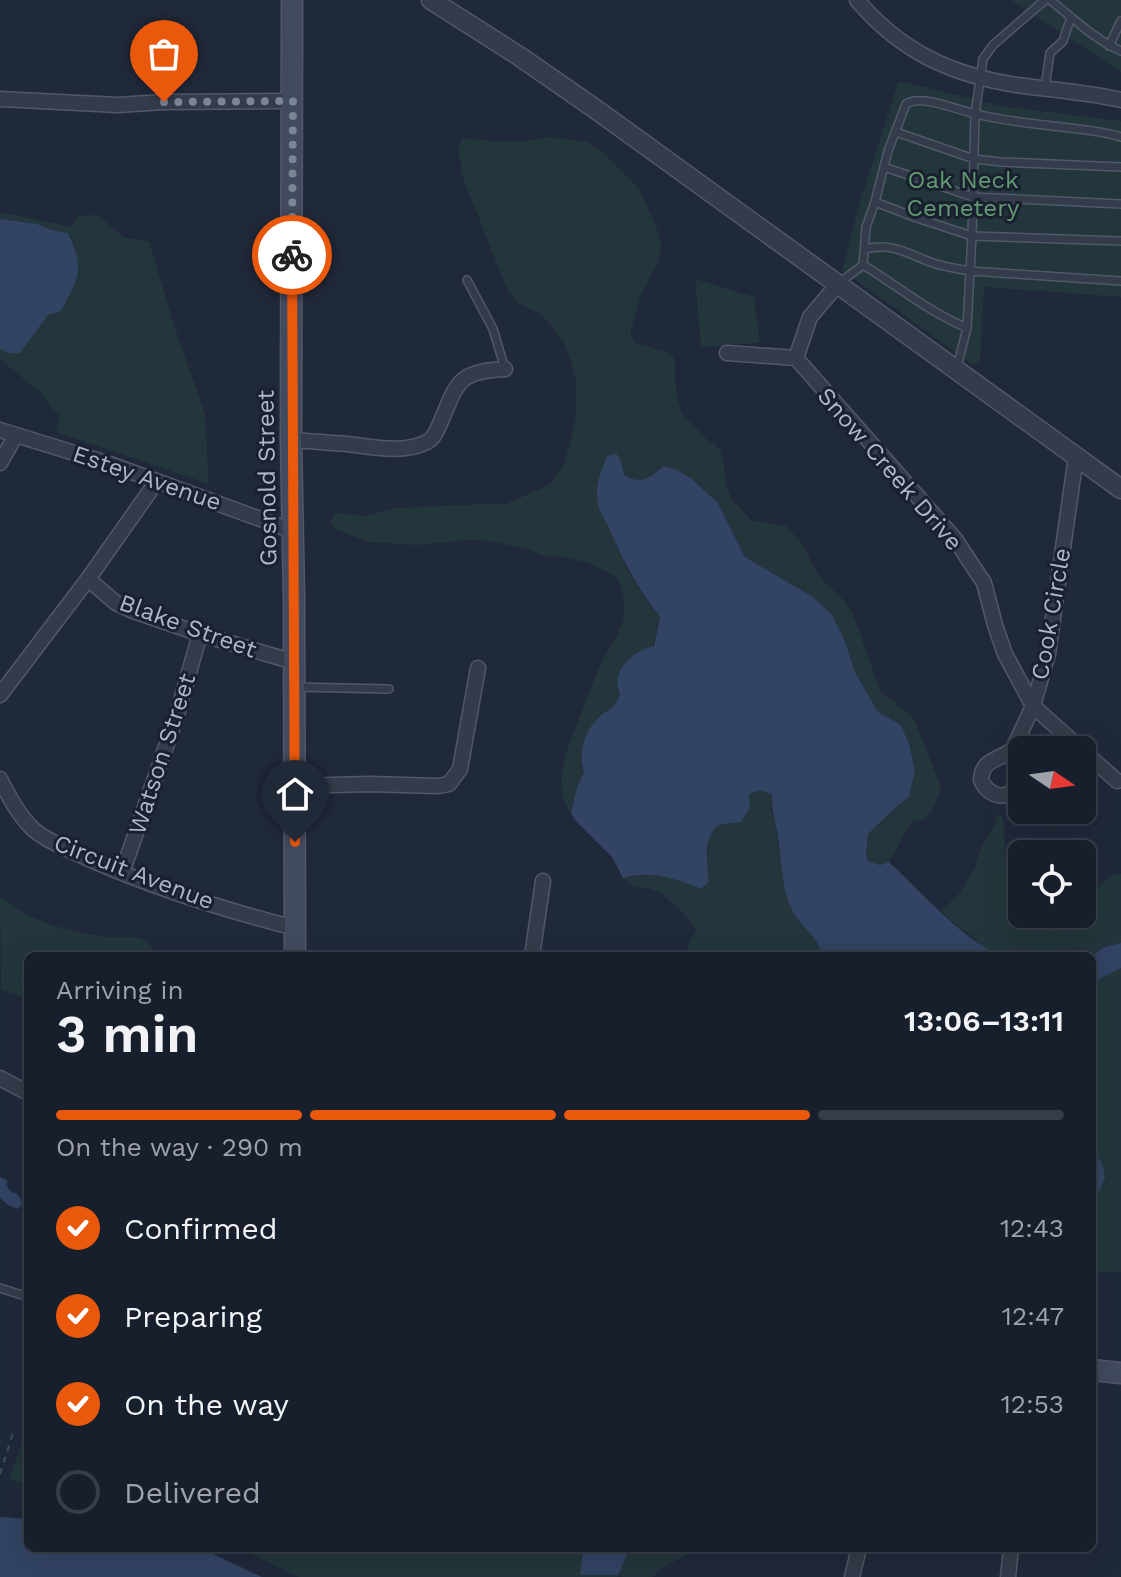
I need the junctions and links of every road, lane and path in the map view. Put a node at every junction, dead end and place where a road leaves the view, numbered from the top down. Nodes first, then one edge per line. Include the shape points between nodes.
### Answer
1 (292, 0) edge
2 (431, 0) edge
3 (857, 0) edge
4 (1048, 0) edge
5 (1071, 17) junction
6 (1121, 21) edge
7 (1109, 46) junction
8 (1121, 51) edge
9 (980, 77) junction
10 (1045, 87) junction
11 (0, 99) edge
12 (1121, 100) edge
13 (293, 101) junction
14 (975, 114) junction
15 (896, 132) junction
16 (1121, 137) edge
17 (974, 159) junction
18 (884, 167) junction
19 (1121, 167) edge
20 (973, 197) junction
21 (875, 202) junction
22 (1121, 204) edge
23 (972, 236) junction
24 (1121, 241) edge
25 (865, 249) junction
26 (863, 265) junction
27 (970, 271) junction
28 (467, 280) dead end
29 (1121, 281) edge
30 (838, 284) junction
31 (967, 328) junction
32 (727, 353) dead end
33 (796, 358) junction
34 (505, 369) joint
35 (956, 369) junction
36 (0, 430) edge
37 (16, 435) junction
38 (291, 440) junction
39 (1076, 456) junction
40 (0, 463) edge
41 (157, 481) junction
42 (1121, 489) edge
43 (293, 531) junction
44 (88, 579) junction
45 (200, 634) junction
46 (294, 662) junction
47 (478, 668) dead end
48 (294, 687) junction
49 (389, 689) dead end
50 (0, 695) edge
51 (1033, 706) junction
52 (1019, 736) edge
53 (1066, 736) edge
54 (1096, 762) edge
55 (0, 779) edge
56 (1117, 781) dead end
57 (295, 786) junction
58 (122, 873) junction
59 (543, 881) dead end
60 (295, 928) junction
61 (295, 952) edge
62 (533, 952) edge
63 (0, 1078) edge
64 (24, 1091) edge
65 (0, 1288) edge
66 (24, 1296) edge
67 (1096, 1370) edge
68 (1121, 1373) edge
69 (14, 1430) dead end
70 (0, 1474) edge
71 (859, 1552) edge
72 (1011, 1552) edge
73 (856, 1574) edge
74 (1008, 1577) edge

1 - 13 main road, Gosnold Street
2 - 30 street via 531,64
3 - 9 street via 912,49
4 - 5 lane
4 - 9 lane via 993,45
5 - 7 lane
5 - 10 lane via 1063,41 1050,53
6 - 7 lane
7 - 8 lane
9 - 10 street
9 - 14 lane
10 - 12 street
11 - 13 street via 118,105
13 - 38 main road, Gosnold Street
14 - 15 lane via 912,100 902,111
14 - 16 lane
14 - 17 lane
15 - 17 lane
15 - 18 lane
17 - 19 lane
17 - 20 lane
18 - 20 lane
18 - 21 lane
20 - 22 lane
20 - 23 lane
21 - 23 lane
21 - 25 lane
23 - 24 lane
23 - 27 lane
25 - 26 lane
25 - 27 lane via 888,246
26 - 30 lane
26 - 31 lane via 934,313
27 - 29 lane
27 - 31 lane
28 - 34 lane via 493,329
30 - 33 street via 810,317
30 - 35 street
31 - 35 lane
32 - 33 street
33 - 51 street, Snow Creek Drive via 955,539 984,583 1005,654
34 - 38 street via 485,370 460,381 435,435 422,444 386,448
35 - 39 street
36 - 37 street, Estey Avenue
37 - 40 street
37 - 41 street, Estey Avenue
38 - 43 main road, Gosnold Street
39 - 42 street
39 - 51 street, Cook Circle via 1048,654
41 - 43 street, Estey Avenue
41 - 44 street
43 - 46 main road, Gosnold Street
44 - 45 street, Blake Street via 116,603
44 - 50 street
45 - 46 street, Blake Street
45 - 58 street, Watson Street
46 - 48 main road, Gosnold Street
47 - 57 street via 460,769 449,784
48 - 49 lane
48 - 57 main road, Gosnold Street
51 - 52 street
51 - 53 street, Cook Circle
54 - 56 street, Cook Circle
55 - 58 street, Circuit Avenue via 35,830
57 - 60 main road, Gosnold Street
58 - 60 street, Circuit Avenue
59 - 62 street
60 - 61 main road, Gosnold Street
63 - 64 street
65 - 66 lane
67 - 68 main road
69 - 70 path
71 - 73 street
72 - 74 street

